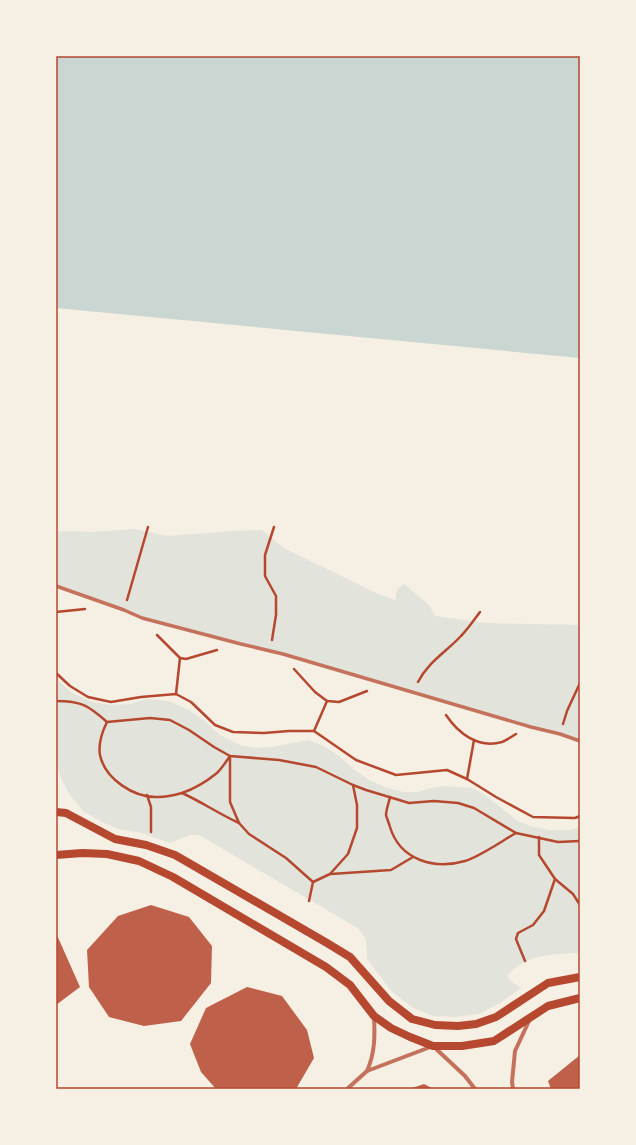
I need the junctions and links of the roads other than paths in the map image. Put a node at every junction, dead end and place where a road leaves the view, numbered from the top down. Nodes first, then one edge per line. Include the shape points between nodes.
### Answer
1 (56, 586) edge
2 (580, 741) edge
3 (56, 812) edge
4 (56, 855) edge
5 (580, 977) edge
6 (580, 998) edge
7 (374, 1016) junction
8 (530, 1018) junction
9 (433, 1046) junction
10 (367, 1071) junction
11 (347, 1089) edge
12 (475, 1089) edge
13 (513, 1089) edge

1 - 2 street via 142,618 269,650
3 - 5 main road via 66,813 115,839 146,845 175,855 350,957 389,1001 412,1019 435,1025 476,1024 496,1017 548,983
4 - 7 main road via 107,854 139,861 173,877 326,967 350,985
6 - 8 main road via 548,1006
7 - 9 main road via 410,1038
7 - 10 street via 374,1048
8 - 9 main road via 494,1041 462,1046
8 - 13 street via 515,1051
9 - 10 street
9 - 12 street
10 - 11 street

